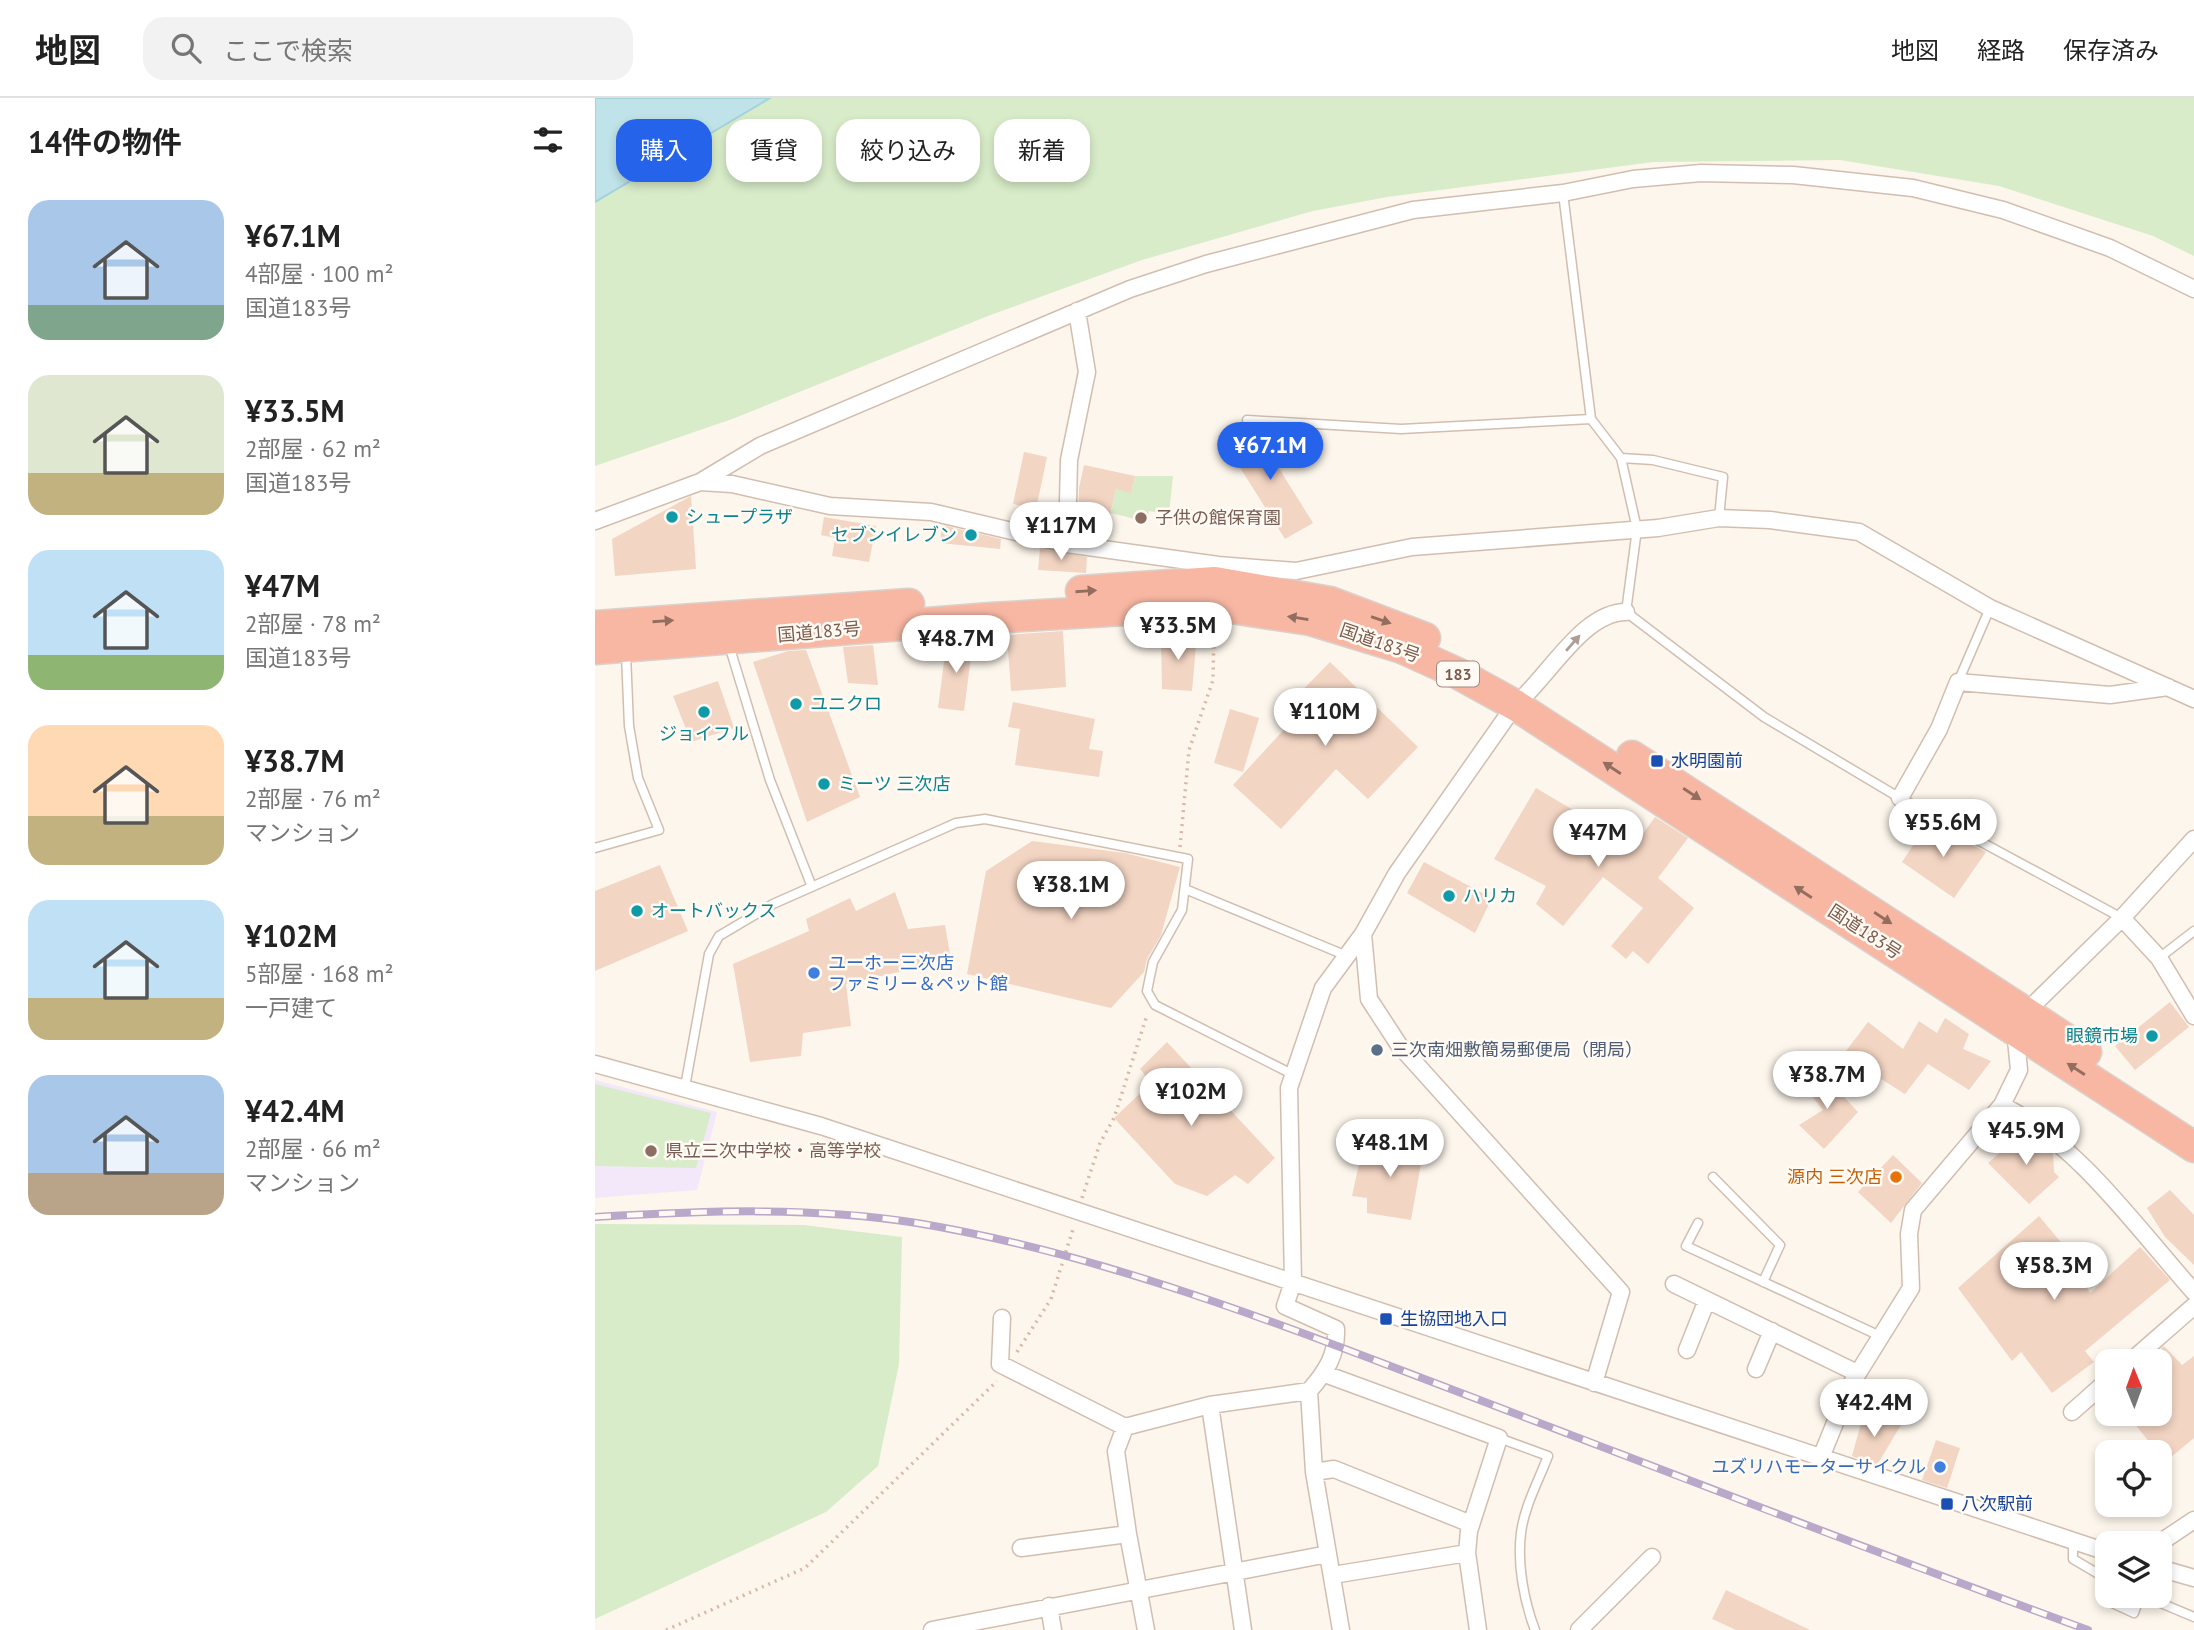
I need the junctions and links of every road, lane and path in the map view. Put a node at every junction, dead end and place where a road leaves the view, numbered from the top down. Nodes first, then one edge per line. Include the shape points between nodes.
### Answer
1 (1563, 193) junction
2 (2194, 289) edge
3 (1077, 311) junction
4 (1591, 419) junction
5 (1247, 420) dead end
6 (1621, 458) junction
7 (699, 482) junction
8 (1719, 518) junction
9 (595, 521) edge
10 (1637, 529) junction
11 (1067, 544) junction
12 (1215, 584) junction
13 (1990, 608) junction
14 (1626, 612) junction
15 (595, 626) edge
16 (727, 639) junction
17 (625, 647) junction
18 (595, 649) edge
19 (1958, 682) junction
20 (2171, 687) junction
21 (1523, 698) junction
22 (2194, 699) edge
23 (1900, 798) junction
24 (2194, 839) edge
25 (595, 848) edge
26 (1180, 858) junction
27 (812, 887) junction
28 (1185, 889) junction
29 (2122, 918) junction
30 (2194, 931) edge
31 (1363, 934) junction
32 (1347, 956) junction
33 (2159, 958) junction
34 (1152, 1000) junction
35 (2194, 1016) edge
36 (2021, 1021) junction
37 (595, 1064) edge
38 (1295, 1076) junction
39 (685, 1087) junction
40 (2003, 1105) junction
41 (2194, 1124) edge
42 (2194, 1147) edge
43 (1713, 1177) dead end
44 (1078, 1212) junction
45 (1698, 1223) dead end
46 (1293, 1282) junction
47 (1763, 1282) junction
48 (1674, 1284) dead end
49 (2194, 1292) edge
50 (1707, 1300) junction
51 (2194, 1306) edge
52 (1002, 1318) dead end
53 (1772, 1332) junction
54 (1880, 1336) junction
55 (2145, 1349) edge
56 (1687, 1350) dead end
57 (1007, 1368) junction
58 (1756, 1369) dead end
59 (1857, 1373) junction
60 (1325, 1374) junction
61 (1594, 1382) junction
62 (1309, 1391) junction
63 (2095, 1391) edge
64 (1210, 1405) junction
65 (2071, 1412) dead end
66 (1125, 1427) junction
67 (1499, 1438) junction
68 (1822, 1455) junction
69 (1314, 1472) junction
70 (2194, 1520) edge
71 (1471, 1524) junction
72 (1128, 1534) junction
73 (2172, 1535) edge
74 (2073, 1541) junction
75 (1021, 1548) dead end
76 (2095, 1548) edge
77 (1467, 1553) junction
78 (1328, 1554) junction
79 (1652, 1557) dead end
80 (1234, 1570) junction
81 (2095, 1572) edge
82 (2172, 1572) edge
83 (1333, 1575) junction
84 (2194, 1578) edge
85 (1139, 1592) junction
86 (1049, 1606) junction
87 (2120, 1608) edge
88 (2136, 1608) edge
89 (2172, 1608) edge
90 (2194, 1617) edge
91 (951, 1628) edge
92 (666, 1630) edge
93 (932, 1630) edge
94 (1053, 1630) edge
95 (1146, 1630) edge
96 (1243, 1630) edge
97 (1341, 1630) edge
98 (1478, 1630) edge
99 (1535, 1630) edge
100 (1579, 1630) edge

1 - 2 street via 1633,179 1701,173 1793,175 1913,188 2003,210 2111,248
1 - 3 street via 1413,210 1206,264
1 - 4 lane
3 - 7 street via 771,440
3 - 11 street via 1087,372 1069,460
4 - 5 lane via 1401,429
4 - 6 lane
6 - 8 lane via 1653,460 1723,477
6 - 10 lane
7 - 9 street
7 - 11 street via 732,484 830,506 931,512
8 - 10 street
8 - 13 street via 1859,532
10 - 12 street via 1412,547
10 - 14 lane
11 - 12 street
15 -> 12 highway, 国道183号 / 183
12 - 16 highway, 国道183号 / 183 via 991,618
12 - 21 highway, 国道183号 / 183 via 1402,648
12 - 26 path via 1213,680 1189,750
13 - 19 lane
13 - 20 street
21 -> 14 street via 1586,627 1611,612
14 - 23 lane via 1764,717
16 - 17 highway, 国道183号 / 183
16 - 27 lane via 770,780
17 - 18 highway, 国道183号 / 183
17 - 25 lane via 629,726 638,778 659,830
19 - 20 street via 2110,695
19 - 23 street via 1939,729
20 - 22 street
21 - 31 street via 1398,873
21 - 36 highway, 国道183号 / 183
23 - 29 lane
24 - 29 street
26 - 27 lane via 985,819 956,823
26 - 28 lane via 1188,859
27 - 39 lane via 719,936 709,954
28 - 32 lane
28 - 34 lane via 1182,911 1153,962 1147,991
29 - 33 street
29 - 36 street
30 - 33 lane
31 - 32 street
31 - 61 street via 1369,999 1399,1045 1621,1292
32 - 38 street via 1323,988
33 - 35 street
34 - 38 lane
34 - 44 path
36 - 40 street via 2019,1070
36 - 41 highway, 国道183号 / 183
42 -> 36 highway, 国道183号 / 183
37 - 39 street
38 - 46 street via 1289,1088
39 - 44 street via 821,1126
40 - 49 street via 2031,1121 2107,1192
40 - 54 street via 1913,1210 1911,1288
43 - 47 lane via 1780,1245
44 - 46 street
44 - 57 path via 1051,1299
45 - 47 lane via 1686,1246
46 - 60 street via 1285,1306 1336,1329 1337,1346
46 - 61 street
47 - 54 lane
48 - 50 street
50 - 53 street
50 - 56 street
51 - 55 street
52 - 57 street via 1000,1364
53 - 58 street
53 - 59 street
54 - 59 street
57 - 66 street
57 - 92 path via 805,1568
59 - 68 street
60 - 62 street
60 - 67 street
61 - 68 street
62 - 64 street
62 - 69 street
63 - 65 street
64 - 66 street
64 - 80 street
66 - 72 street via 1117,1451
67 - 71 street
67 - 99 lane via 1548,1456 1521,1533 1521,1566
68 - 74 street
69 - 71 street via 1334,1469
69 - 78 street
70 - 73 street
71 - 77 street
72 - 75 street
72 - 85 street
74 - 76 street
74 - 81 lane via 2073,1559
77 - 83 street
77 - 98 street
78 - 80 street
78 - 83 street
79 - 100 street
80 - 85 street
80 - 96 street
82 - 84 street
83 - 97 street
85 - 86 street
85 - 95 street
86 - 91 street
86 - 94 street
87 - 88 lane via 2129,1613
89 - 90 lane
91 - 93 street

